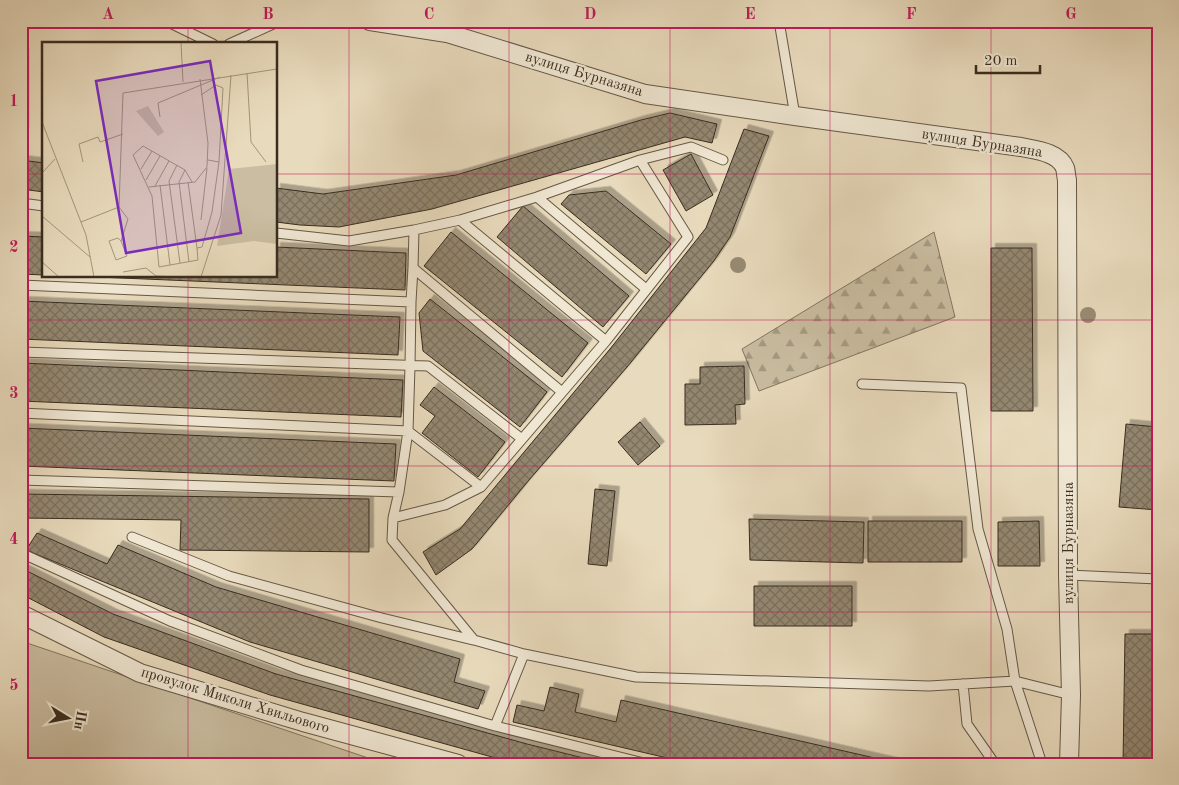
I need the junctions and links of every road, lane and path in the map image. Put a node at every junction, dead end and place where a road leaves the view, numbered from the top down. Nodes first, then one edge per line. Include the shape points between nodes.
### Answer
1 (166, 21) edge
2 (280, 21) edge
3 (370, 21) edge
4 (779, 21) edge
5 (208, 42) edge
6 (233, 42) edge
7 (795, 116) junction
8 (640, 160) junction
9 (723, 160) dead end
10 (537, 197) junction
11 (21, 203) edge
12 (42, 206) edge
13 (460, 220) junction
14 (414, 230) junction
15 (278, 233) edge
16 (413, 268) junction
17 (21, 285) edge
18 (646, 290) junction
19 (411, 302) junction
20 (606, 341) junction
21 (21, 352) edge
22 (410, 366) junction
23 (862, 384) dead end
24 (562, 392) junction
25 (21, 413) edge
26 (408, 432) junction
27 (522, 439) junction
28 (21, 480) edge
29 (481, 487) junction
30 (399, 492) junction
31 (393, 518) junction
32 (132, 537) dead end
33 (21, 553) edge
34 (1068, 575) junction
35 (1158, 579) edge
36 (21, 614) edge
37 (474, 640) junction
38 (524, 654) junction
39 (1015, 681) junction
40 (963, 684) junction
41 (1071, 695) junction
42 (495, 726) junction
43 (458, 764) edge
44 (648, 764) edge
45 (996, 764) edge
46 (1042, 764) edge
47 (1069, 764) edge

1 - 5 lane
2 - 6 lane
3 - 7 street, вулиця Бурназяна via 447,34 645,94
4 - 7 lane
7 - 34 street, вулиця Бурназяна via 1021,147 1055,157 1065,167
8 - 9 lane via 691,147
8 - 10 lane
8 - 18 lane via 688,237
10 - 13 lane
10 - 18 lane
11 - 12 lane
13 - 14 lane
13 - 20 lane
14 - 15 lane via 349,242
14 - 16 lane
16 - 19 lane
16 - 24 lane
17 - 19 lane
18 - 20 lane
19 - 22 lane
20 - 24 lane
21 - 22 lane
22 - 26 lane
22 - 27 lane via 428,366
23 - 39 lane via 961,388 978,529 1007,630
24 - 27 lane
25 - 26 lane
26 - 29 lane
26 - 30 lane
27 - 29 lane
28 - 30 lane
29 - 31 lane via 445,505
30 - 31 lane
31 - 37 lane via 392,540
32 - 37 lane via 229,576
33 - 42 lane via 170,621 301,670
34 - 35 lane
34 - 41 street, вулиця Бурназяна
36 - 43 street, провулок Миколи Хвильового via 140,673
37 - 38 lane
38 - 40 lane via 636,677 928,686
38 - 42 lane
39 - 40 lane
39 - 41 lane
39 - 46 lane
40 - 45 lane via 967,724
41 - 47 street, вулиця Бурназяна
42 - 44 lane

